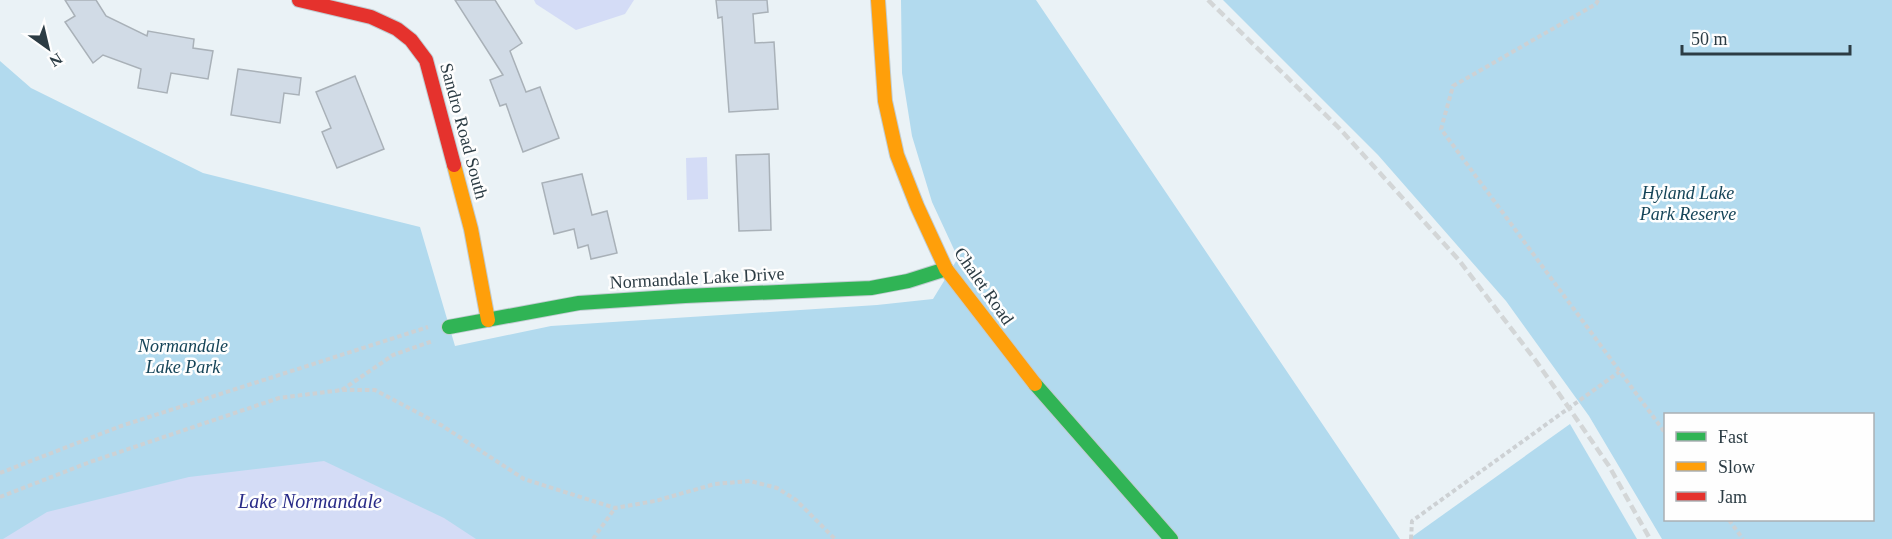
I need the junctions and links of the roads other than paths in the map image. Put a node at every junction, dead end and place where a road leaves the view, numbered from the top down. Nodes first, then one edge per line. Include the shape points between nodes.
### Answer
1 (299, 0) edge
2 (878, 0) edge
3 (946, 269) junction
4 (488, 320) junction
5 (449, 327) road end
6 (1171, 539) edge

1 - 4 street, Sandro Road South via 387,23 409,39 426,60 471,229
2 - 3 street, Chalet Road via 885,101 897,155
3 - 4 street, Normandale Lake Drive via 871,288 579,303
3 - 6 street, Chalet Road via 1045,397
4 - 5 street, Normandale Lake Drive

